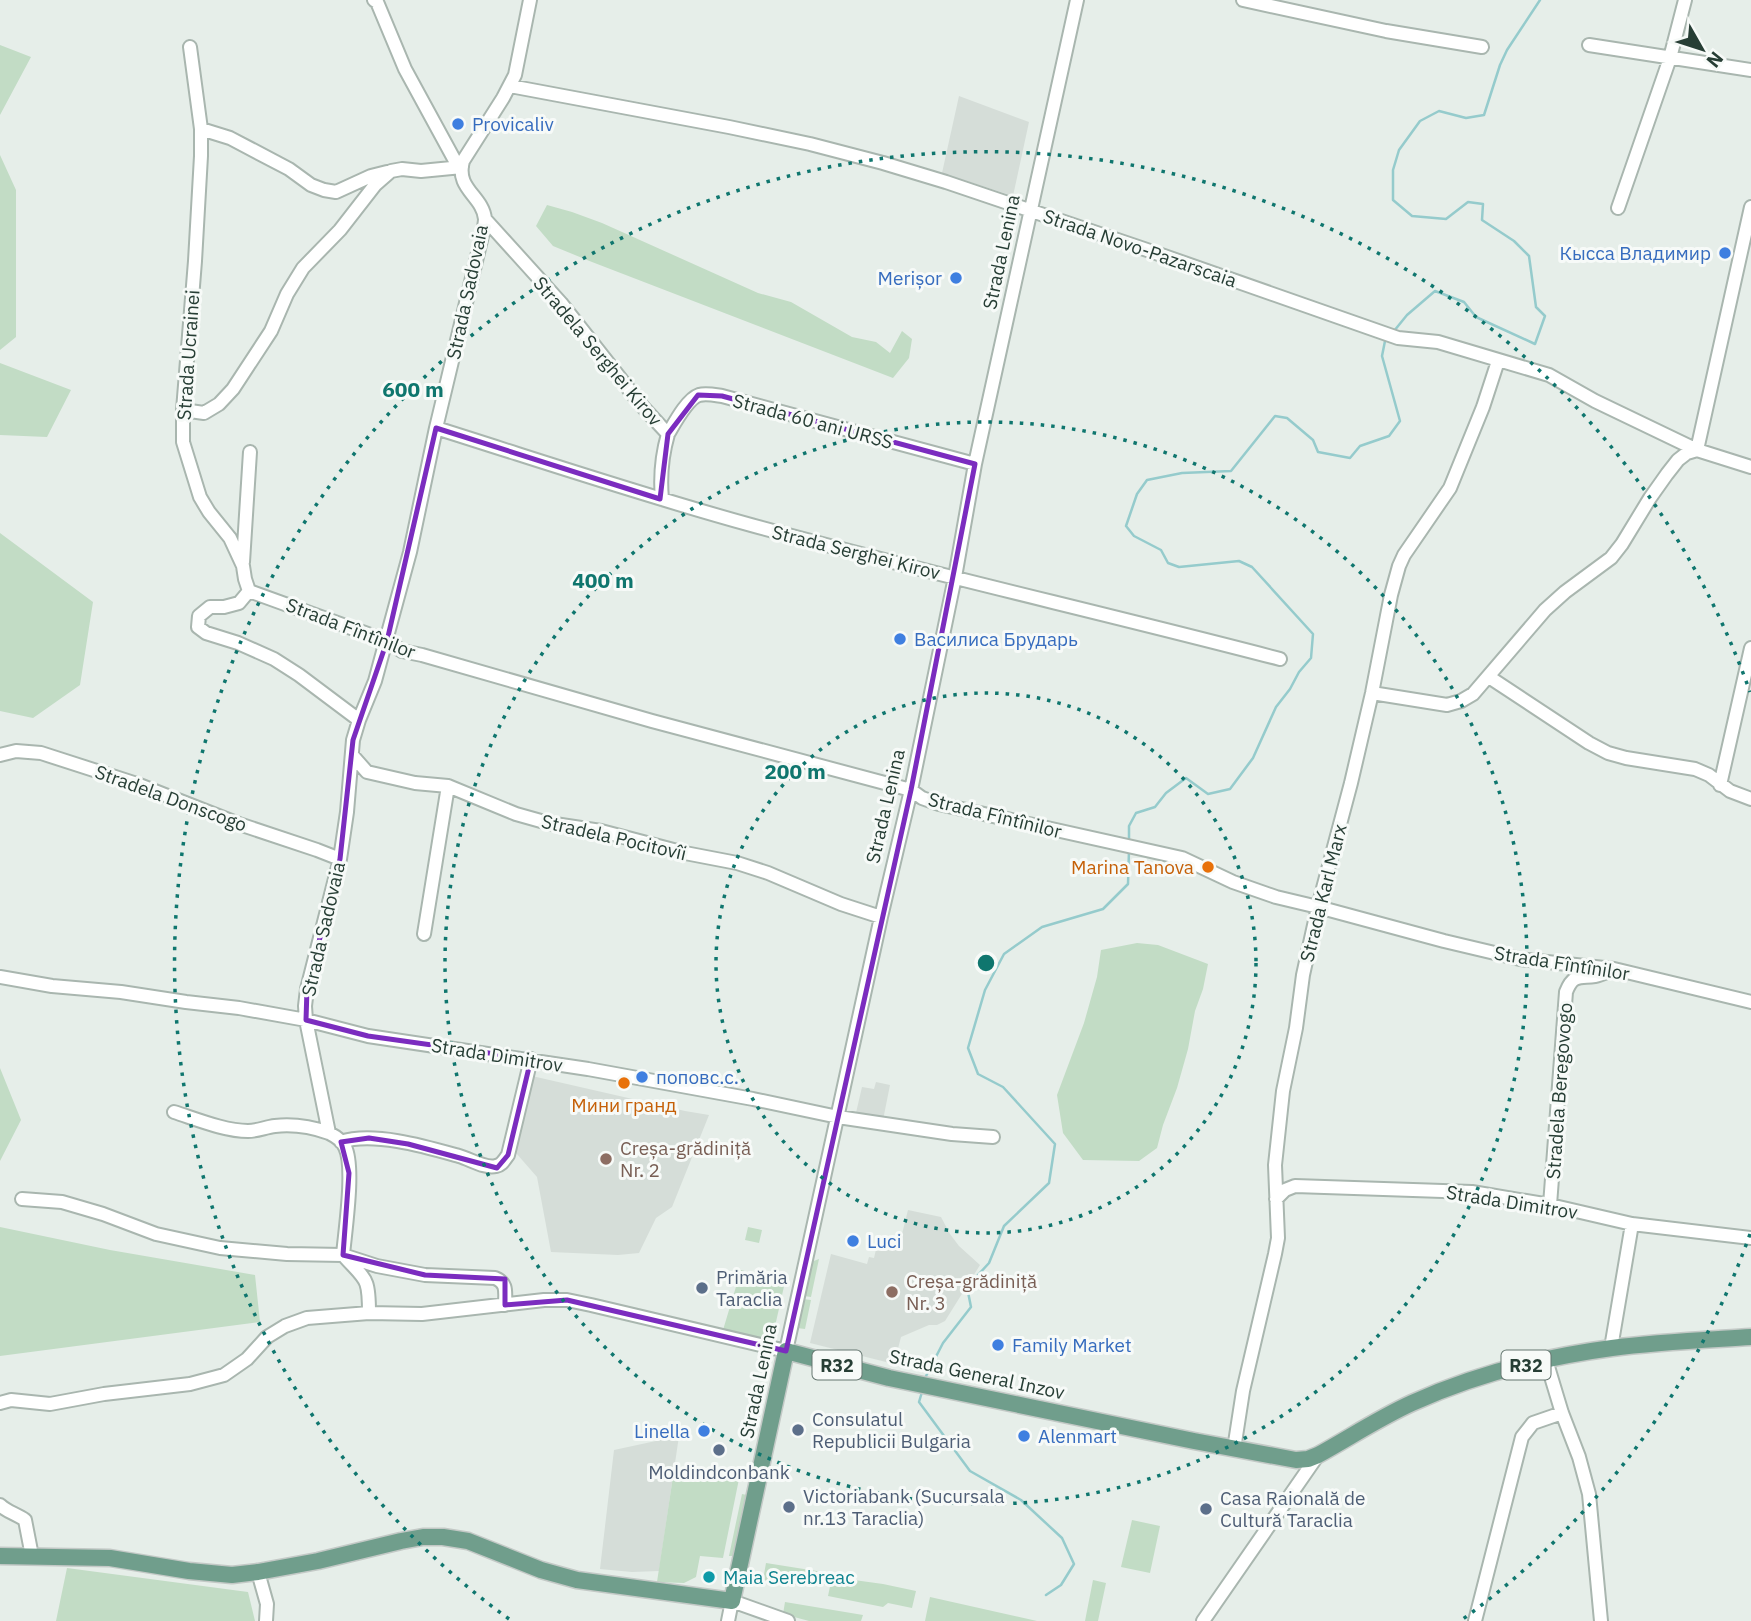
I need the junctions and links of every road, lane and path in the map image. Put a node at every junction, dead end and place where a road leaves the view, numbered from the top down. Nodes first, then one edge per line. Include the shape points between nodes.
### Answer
1 (530, 0) edge
2 (1077, 0) edge
3 (1243, 0) edge
4 (1685, 0) edge
5 (376, 1) edge
6 (1590, 45) dead end
7 (190, 47) dead end
8 (1482, 47) dead end
9 (1670, 58) junction
10 (1751, 70) edge
11 (510, 86) junction
12 (201, 129) junction
13 (461, 167) junction
14 (391, 172) junction
15 (1751, 207) edge
16 (1618, 208) dead end
17 (1032, 211) junction
18 (485, 219) junction
19 (1499, 361) junction
20 (183, 410) junction
21 (436, 428) junction
22 (668, 434) junction
23 (1697, 450) junction
24 (250, 453) dead end
25 (975, 464) junction
26 (1751, 467) edge
27 (662, 499) junction
28 (243, 566) junction
29 (955, 577) junction
30 (249, 590) junction
31 (387, 641) junction
32 (1751, 648) edge
33 (1280, 659) dead end
34 (1489, 677) junction
35 (1372, 693) junction
36 (359, 720) junction
37 (0, 755) edge
38 (352, 755) junction
39 (1720, 785) junction
40 (448, 786) junction
41 (911, 790) junction
42 (1751, 799) edge
43 (340, 859) junction
44 (1318, 907) junction
45 (881, 917) junction
46 (424, 934) dead end
47 (1614, 969) junction
48 (0, 978) edge
49 (1751, 1002) edge
50 (306, 1020) junction
51 (531, 1059) junction
52 (174, 1112) dead end
53 (838, 1117) junction
54 (329, 1133) junction
55 (993, 1138) dead end
56 (341, 1142) junction
57 (22, 1199) dead end
58 (1276, 1199) junction
59 (1550, 1205) junction
60 (1632, 1224) junction
61 (1751, 1238) edge
62 (343, 1255) junction
63 (505, 1305) junction
64 (369, 1314) junction
65 (1751, 1337) edge
66 (1611, 1348) junction
67 (786, 1351) junction
68 (1546, 1360) junction
69 (0, 1403) edge
70 (1562, 1413) junction
71 (1234, 1449) junction
72 (1318, 1455) junction
73 (0, 1505) edge
74 (0, 1556) edge
75 (32, 1556) junction
76 (258, 1572) junction
77 (732, 1601) junction
78 (266, 1621) edge
79 (728, 1621) edge
80 (788, 1621) edge
81 (1203, 1621) edge
82 (1475, 1621) edge
83 (1601, 1621) edge

1 - 11 street
2 - 17 street, Strada Lenina
3 - 8 street
4 - 9 street
5 - 13 street via 405,69
6 - 9 street
7 - 12 street, Strada Ucrainei
9 - 10 street
9 - 16 street
11 - 13 street
11 - 17 street, Strada Novo-Pazarscaia via 810,144
12 - 14 street via 230,138 324,190 336,192
12 - 20 street, Strada Ucrainei
13 - 14 street
13 - 18 street, Strada Sadovaia via 464,182
14 - 20 street via 303,268 271,331 233,389 204,412
15 - 23 street
17 - 19 street, Strada Novo-Pazarscaia via 1398,338 1438,342
17 - 25 street, Strada Lenina
18 - 21 street, Strada Sadovaia
18 - 22 street, Stradela Serghei Kirov
19 - 23 street, Strada Novo-Pazarscaia via 1549,375
19 - 35 street, Strada Karl Marx via 1450,488 1399,566
20 - 28 street, Strada Ucrainei via 183,442 200,497 230,538
21 - 27 street, Strada Serghei Kirov
21 - 31 street, Strada Sadovaia
22 - 25 street, Strada 60 ani URSS via 698,395 722,396
22 - 27 street, Stradela Serghei Kirov
23 - 26 street, Strada Novo-Pazarscaia
23 - 34 street via 1678,460 1611,558 1564,592
24 - 28 street, Strada Ucrainei
25 - 29 street, Strada Lenina
27 - 29 street, Strada Serghei Kirov
28 - 30 street, Strada Ucrainei
29 - 33 street, Strada Serghei Kirov
29 - 41 street, Strada Lenina
30 - 31 street, Strada Fîntînilor
30 - 36 street via 239,603 210,607 199,616 198,627 274,659
31 - 36 street, Strada Sadovaia
31 - 41 street, Strada Fîntînilor via 402,651
32 - 39 street
34 - 35 street via 1474,694 1447,705
34 - 39 street via 1608,753 1695,769
35 - 44 street, Strada Karl Marx
36 - 38 street, Strada Sadovaia
37 - 43 street, Stradela Donscogo via 41,753
38 - 40 street, Stradela Pocitovîi via 367,772
38 - 43 street, Strada Sadovaia
39 - 42 street
40 - 45 street, Stradela Pocitovîi via 548,823 737,863
40 - 46 street
41 - 44 street, Strada Fîntînilor via 939,804 1182,858 1234,882
41 - 45 street, Strada Lenina
43 - 50 street, Strada Sadovaia via 307,989
44 - 47 street, Strada Fîntînilor via 1520,959
44 - 58 street, Strada Karl Marx via 1283,1091
45 - 53 street, Strada Lenina
47 - 49 street, Strada Fîntînilor
47 - 59 street, Stradela Beregovogo via 1575,979 1566,992
48 - 50 street, Strada Dimitrov
50 - 51 street, Strada Dimitrov via 368,1036
50 - 54 street, Strada Sadovaia
51 - 53 street, Strada Dimitrov
51 - 56 street via 508,1156 501,1164 492,1167 369,1138
52 - 54 street via 250,1132 289,1125
53 - 55 street, Strada Dimitrov
53 - 67 street, Strada Lenina
54 - 56 street
56 - 62 street via 349,1173
57 - 62 street via 62,1202 156,1234 220,1248
58 - 59 street, Strada Dimitrov via 1295,1186 1472,1192
58 - 71 street, Strada Karl Marx via 1278,1238
59 - 60 street, Strada Dimitrov
60 - 61 street, Strada Dimitrov
60 - 66 street
62 - 63 street via 425,1275 495,1278 505,1286
62 - 64 street via 364,1277
63 - 64 street, Strada General Inzov
63 - 67 street, Strada General Inzov via 567,1300
64 - 69 street, Strada General Inzov via 307,1318 285,1326 224,1375 190,1384 50,1404 11,1399
65 - 66 main road, R32
66 - 68 main road, R32
67 - 71 main road, Strada General Inzov / R32 via 889,1378
67 - 77 main road, Strada Lenina
68 - 70 street
68 - 72 main road, R32 via 1455,1385 1411,1403
70 - 82 street via 1533,1423 1522,1437
70 - 83 street via 1589,1494
71 - 72 main road, Strada General Inzov / R32 via 1296,1460
72 - 81 street
73 - 75 street via 25,1520
74 - 75 main road
75 - 76 main road via 110,1558 212,1574
76 - 77 main road via 401,1541 443,1537 468,1541 577,1580
76 - 78 street via 267,1604
77 - 79 street, Strada Lenina
77 - 80 street

